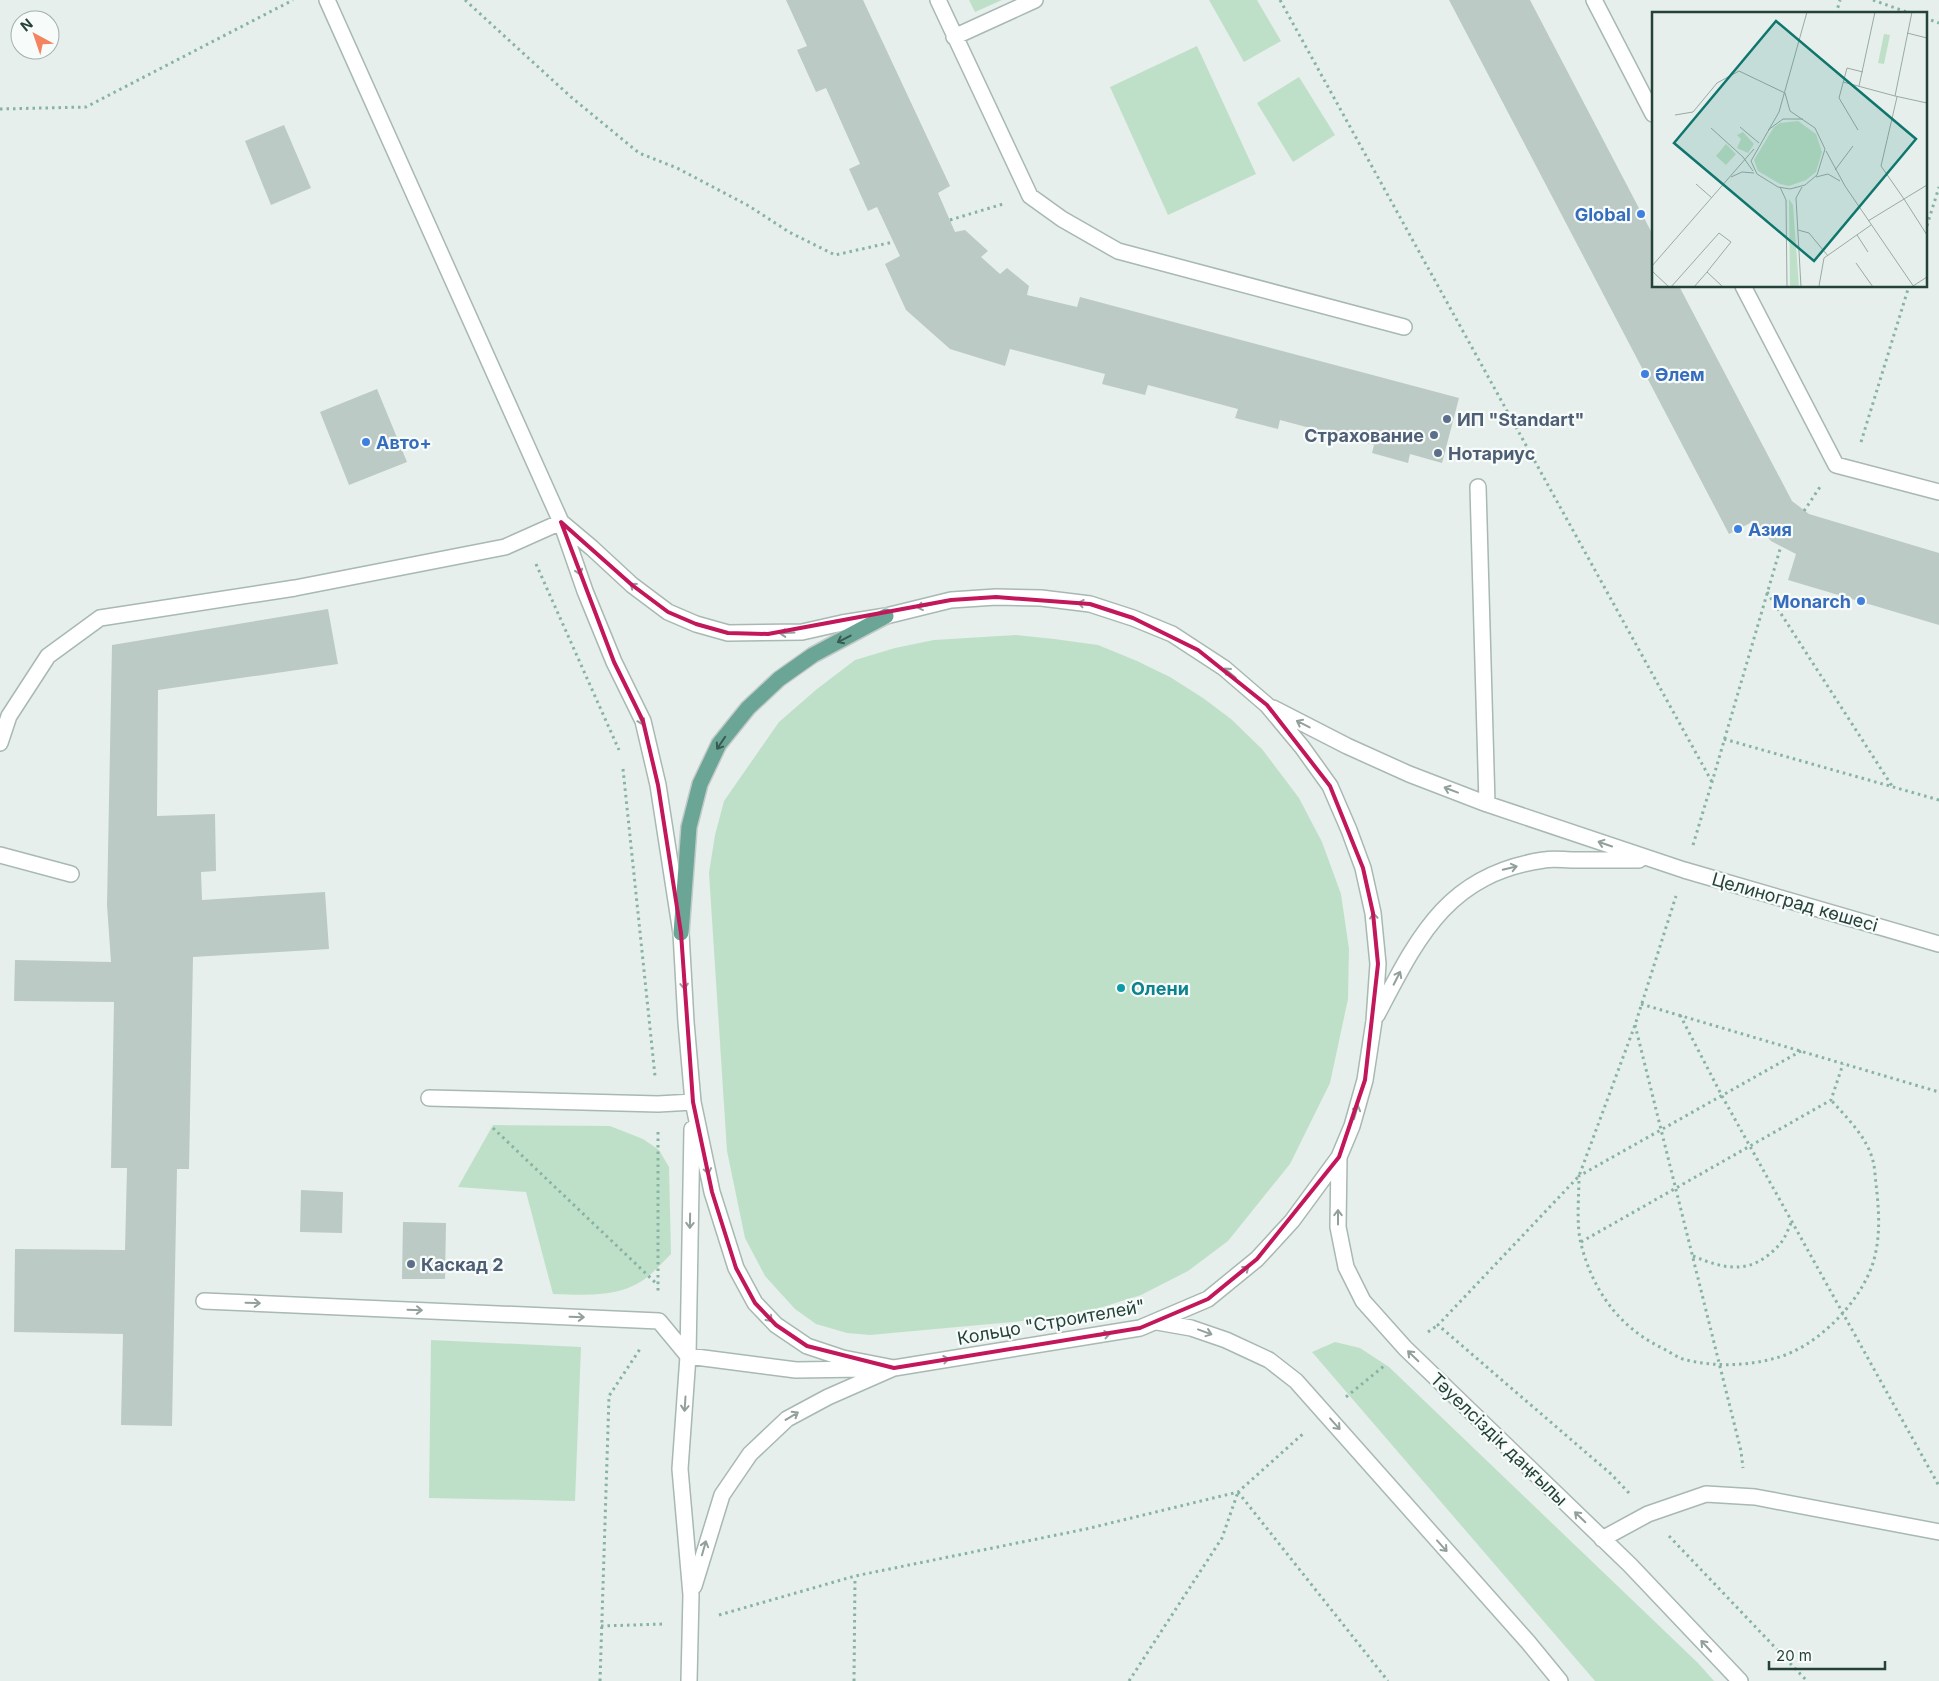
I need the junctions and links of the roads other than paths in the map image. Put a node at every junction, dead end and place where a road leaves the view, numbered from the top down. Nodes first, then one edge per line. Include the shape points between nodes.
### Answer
1 (327, 0) edge
2 (938, 0) edge
3 (1035, 0) edge
4 (1594, 0) edge
5 (954, 37) junction
6 (1652, 112) edge
7 (1744, 288) edge
8 (1404, 327) dead end
9 (1478, 487) dead end
10 (1939, 492) edge
11 (561, 522) junction
12 (886, 616) junction
13 (1267, 705) junction
14 (0, 743) edge
15 (1487, 804) junction
16 (0, 855) edge
17 (1651, 860) junction
18 (71, 874) dead end
19 (681, 933) junction
20 (1939, 944) edge
21 (1374, 1021) junction
22 (429, 1098) dead end
23 (693, 1102) junction
24 (1338, 1157) junction
25 (204, 1301) dead end
26 (1157, 1322) junction
27 (688, 1356) junction
28 (894, 1368) junction
29 (1939, 1532) edge
30 (1602, 1539) junction
31 (691, 1595) junction
32 (688, 1681) edge
33 (1560, 1681) edge
34 (1740, 1681) edge

1 - 11 street
2 - 5 street
3 - 5 street
4 - 6 street
5 - 8 street via 1030,196 1062,220 1118,250
7 - 10 street via 1836,465
9 - 15 street
12 -> 11 street via 802,632 752,634 720,631 668,612 632,585
11 - 14 street via 505,547 295,588 100,618 48,656 9,716
11 -> 19 street via 614,662 643,722 658,785
13 -> 12 street, Кольцо "Строителей" via 1224,668 1172,634 1090,604 996,597 951,600
12 -> 19 main road, Кольцо "Строителей" via 813,655 779,679 748,708 719,744 700,784 689,826
15 -> 13 street via 1409,774
21 -> 13 street, Кольцо "Строителей" via 1378,964 1373,913 1363,868 1330,786
17 -> 15 street
16 - 18 street
17 - 20 street, Целиноград көшесі
21 -> 17 street via 1409,954 1435,918 1461,892 1499,870 1544,860
19 -> 23 street, Кольцо "Строителей"
24 -> 21 street, Кольцо "Строителей" via 1352,1126 1365,1080
22 - 23 street via 658,1104
23 -> 27 street
23 -> 28 street, Кольцо "Строителей" via 724,1236 736,1268 755,1302 776,1325 807,1346 843,1358
26 -> 24 street, Кольцо "Строителей" via 1208,1298 1258,1259 1292,1221
30 -> 24 street, Тәуелсіздік даңғылы via 1405,1348 1363,1301 1346,1267 1338,1227
25 -> 27 street via 659,1321
28 -> 26 street, Кольцо "Строителей" via 1140,1328
26 -> 33 street via 1191,1328 1226,1340 1269,1360 1296,1381
27 - 28 street via 796,1370
27 -> 31 street via 680,1469
31 -> 28 street via 722,1495 750,1454 787,1419
29 - 30 street via 1832,1510 1745,1496 1706,1494 1648,1514
34 -> 30 street, Тәуелсіздік даңғылы
31 - 32 street

